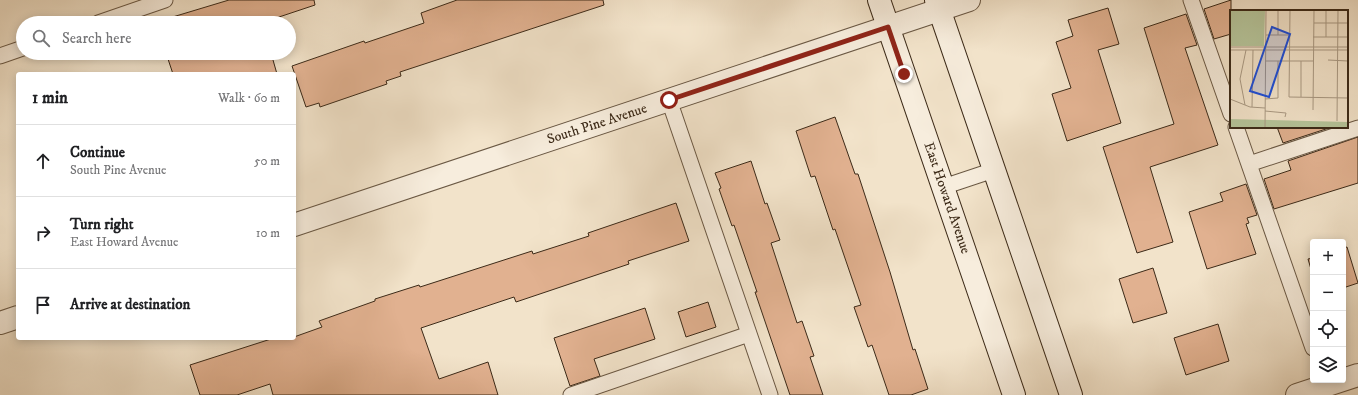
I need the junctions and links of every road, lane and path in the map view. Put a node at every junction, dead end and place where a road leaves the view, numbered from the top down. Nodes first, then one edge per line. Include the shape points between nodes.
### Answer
1 (165, 0) edge
2 (879, 0) edge
3 (969, 0) edge
4 (1191, 0) edge
5 (938, 5) edge
6 (118, 16) edge
7 (888, 27) junction
8 (16, 50) edge
9 (0, 56) edge
10 (669, 100) junction
11 (1230, 111) edge
12 (1236, 128) edge
13 (1358, 128) edge
14 (1249, 164) junction
15 (994, 170) junction
16 (943, 187) junction
17 (296, 224) edge
18 (16, 318) edge
19 (0, 323) edge
20 (749, 334) junction
21 (1313, 347) edge
22 (1358, 376) edge
23 (1346, 379) edge
24 (1325, 383) edge
25 (571, 395) edge
26 (770, 395) edge
27 (1014, 395) edge
28 (1072, 395) edge
29 (1297, 395) edge

1 - 6 lane
2 - 7 main road, East Howard Avenue
3 - 5 main road, South Pine Avenue
4 - 11 lane
5 - 7 main road, South Pine Avenue
5 - 15 main road
7 - 10 main road, South Pine Avenue
7 - 16 main road, East Howard Avenue
8 - 9 lane
10 - 17 main road, South Pine Avenue
10 - 20 lane
12 - 14 lane
13 - 14 lane
14 - 21 lane
15 - 16 lane
15 - 28 main road
16 - 27 main road, East Howard Avenue
18 - 19 main road
20 - 25 lane
20 - 26 lane
22 - 23 main road
24 - 29 main road

